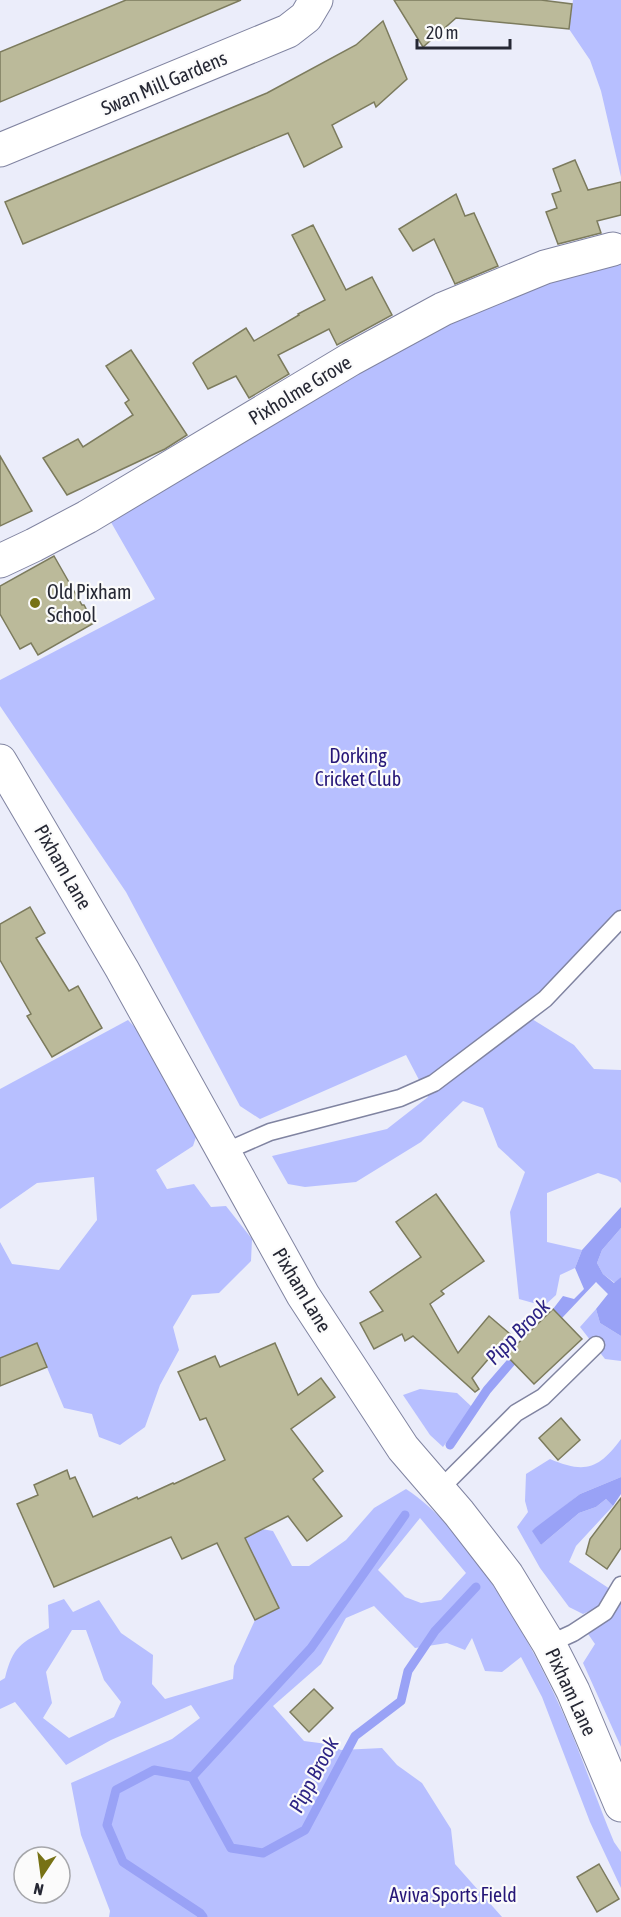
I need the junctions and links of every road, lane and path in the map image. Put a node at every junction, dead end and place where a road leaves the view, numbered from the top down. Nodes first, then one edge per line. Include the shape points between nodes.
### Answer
1 (316, 0) edge
2 (0, 150) edge
3 (613, 249) dead end
4 (0, 561) edge
5 (0, 760) edge
6 (621, 919) edge
7 (224, 1152) junction
8 (596, 1345) dead end
9 (438, 1491) junction
10 (621, 1585) edge
11 (549, 1644) junction
12 (621, 1805) edge

1 - 2 main road, Swan Mill Gardens via 306,17 288,31
3 - 4 main road, Pixholme Grove via 545,267 443,309 351,359 87,517
5 - 7 main road, Pixham Lane
6 - 7 lane via 545,999 434,1083 400,1098 270,1132
7 - 9 main road, Pixham Lane via 303,1295 403,1448
8 - 9 lane via 543,1397 516,1413
9 - 11 main road, Pixham Lane via 507,1575
10 - 11 lane via 604,1612
11 - 12 main road, Pixham Lane

